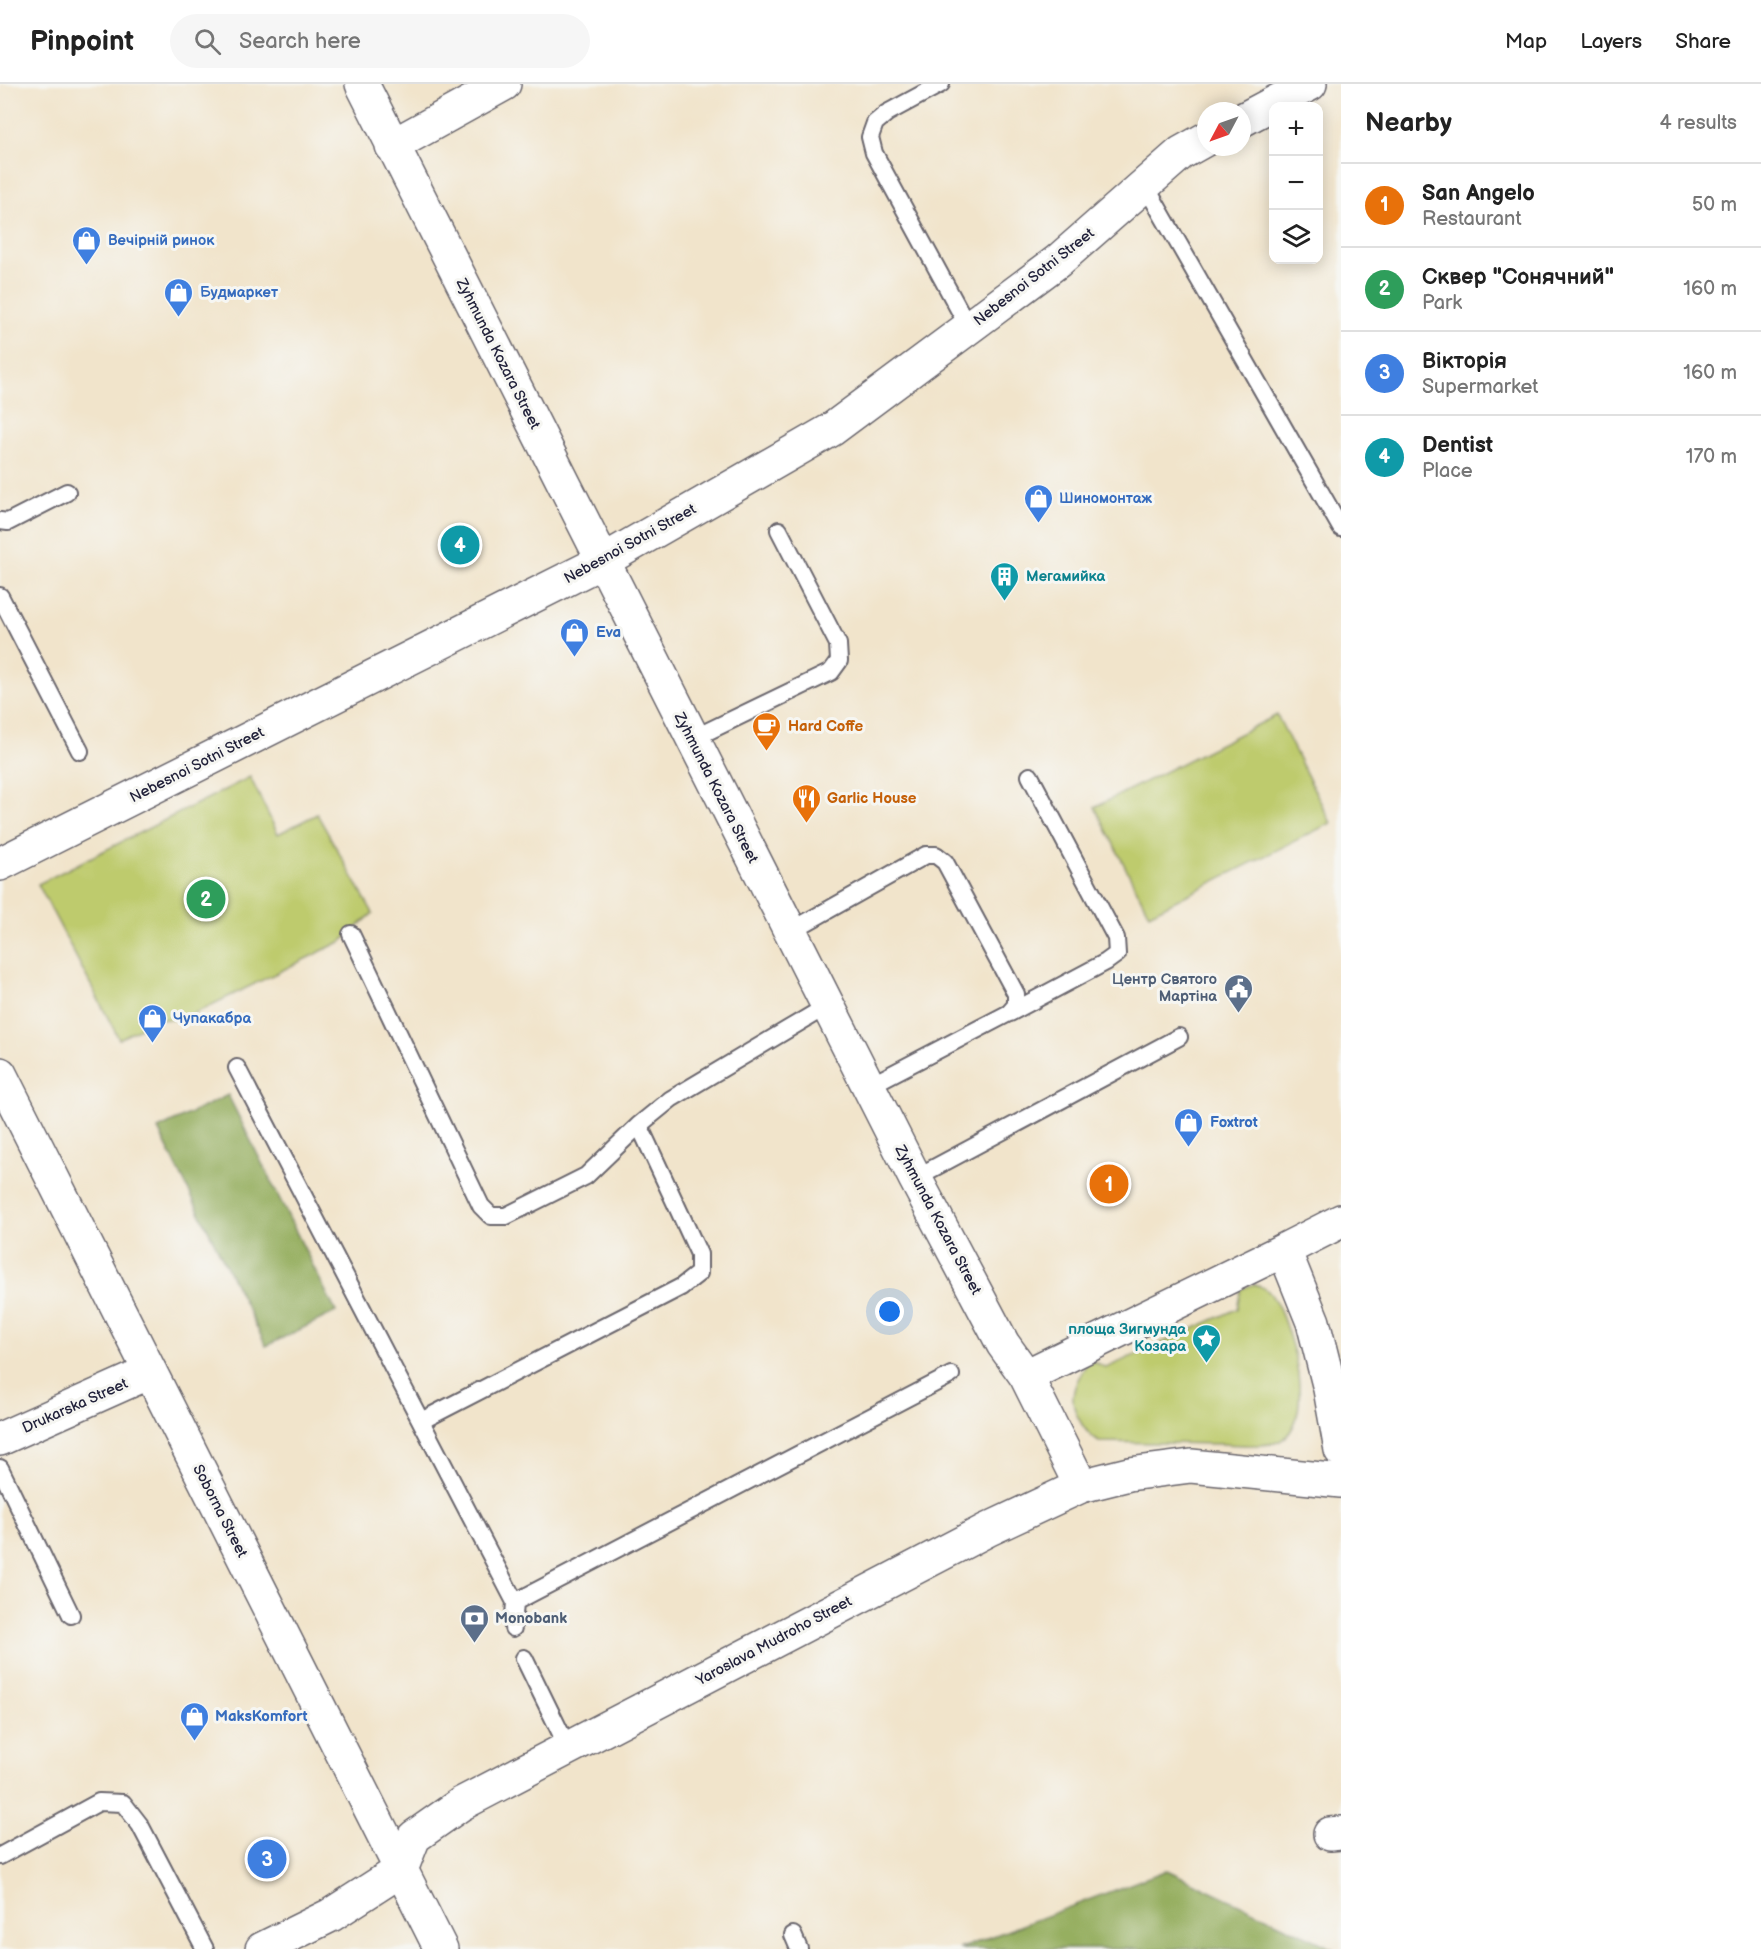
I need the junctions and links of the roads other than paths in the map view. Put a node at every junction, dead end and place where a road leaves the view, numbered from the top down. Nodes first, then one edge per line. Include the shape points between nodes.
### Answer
1 (362, 84) edge
2 (504, 84) edge
3 (941, 84) edge
4 (1310, 84) edge
5 (1251, 115) edge
6 (1197, 145) edge
7 (392, 146) junction
8 (1144, 185) junction
9 (969, 328) junction
10 (67, 492) dead end
11 (0, 521) edge
12 (1341, 528) edge
13 (779, 531) dead end
14 (603, 561) junction
15 (0, 596) edge
16 (692, 739) junction
17 (80, 751) dead end
18 (1030, 776) dead end
19 (0, 864) edge
20 (789, 932) junction
21 (351, 934) dead end
22 (826, 1006) junction
23 (1009, 1013) junction
24 (1179, 1037) dead end
25 (237, 1068) dead end
26 (0, 1074) edge
27 (869, 1086) junction
28 (639, 1125) junction
29 (915, 1178) junction
30 (1341, 1221) edge
31 (1284, 1250) junction
32 (150, 1372) junction
33 (951, 1375) dead end
34 (1026, 1376) junction
35 (421, 1421) junction
36 (0, 1439) edge
37 (1341, 1450) edge
38 (0, 1468) edge
39 (1341, 1481) edge
40 (1081, 1486) junction
41 (515, 1602) junction
42 (71, 1615) dead end
43 (513, 1628) dead end
44 (524, 1658) dead end
45 (568, 1748) junction
46 (0, 1856) edge
47 (401, 1870) junction
48 (205, 1949) edge
49 (262, 1949) edge
50 (441, 1949) edge

1 - 7 street, Zyhmunda Kozara Street
2 - 7 street
3 - 9 lane via 881,118 870,137 874,153
4 - 5 street
6 - 8 street, Nebesnoi Sotni Street via 1181,153
7 - 14 street, Zyhmunda Kozara Street
8 - 9 street, Nebesnoi Sotni Street via 1058,261
8 - 12 lane
9 - 14 street, Nebesnoi Sotni Street via 831,430
10 - 11 lane via 8,522
13 - 16 lane via 838,644 839,662 831,672
14 - 16 street, Zyhmunda Kozara Street
14 - 19 street, Nebesnoi Sotni Street
15 - 17 lane
16 - 20 street, Zyhmunda Kozara Street
18 - 23 lane via 1116,938 1117,954
20 - 22 street, Zyhmunda Kozara Street
20 - 23 lane via 926,855 936,855 945,862 1016,994 1016,1005
21 - 28 lane via 481,1206 491,1216 506,1216 586,1176
22 - 27 street, Zyhmunda Kozara Street
22 - 28 lane via 671,1099
23 - 27 lane
24 - 29 lane
25 - 35 lane
26 - 32 street, Soborna Street
27 - 29 street, Zyhmunda Kozara Street
28 - 35 lane via 699,1254 699,1273 681,1287
29 - 34 street, Zyhmunda Kozara Street via 1003,1344
30 - 31 street
31 - 34 street
31 - 37 street via 1313,1322
32 - 36 street, Drukarska Street
32 - 47 street, Soborna Street
33 - 41 lane
34 - 40 street, Zyhmunda Kozara Street
35 - 41 lane
38 - 42 lane
39 - 40 street, Yaroslava Mudroho Street via 1191,1466 1129,1474
40 - 45 street, Yaroslava Mudroho Street via 987,1530
41 - 43 lane
44 - 45 lane
45 - 47 street, Yaroslava Mudroho Street via 461,1804 414,1837
46 - 48 lane via 99,1802 123,1803 140,1825
47 - 49 street via 331,1915
47 - 50 street, Soborna Street

